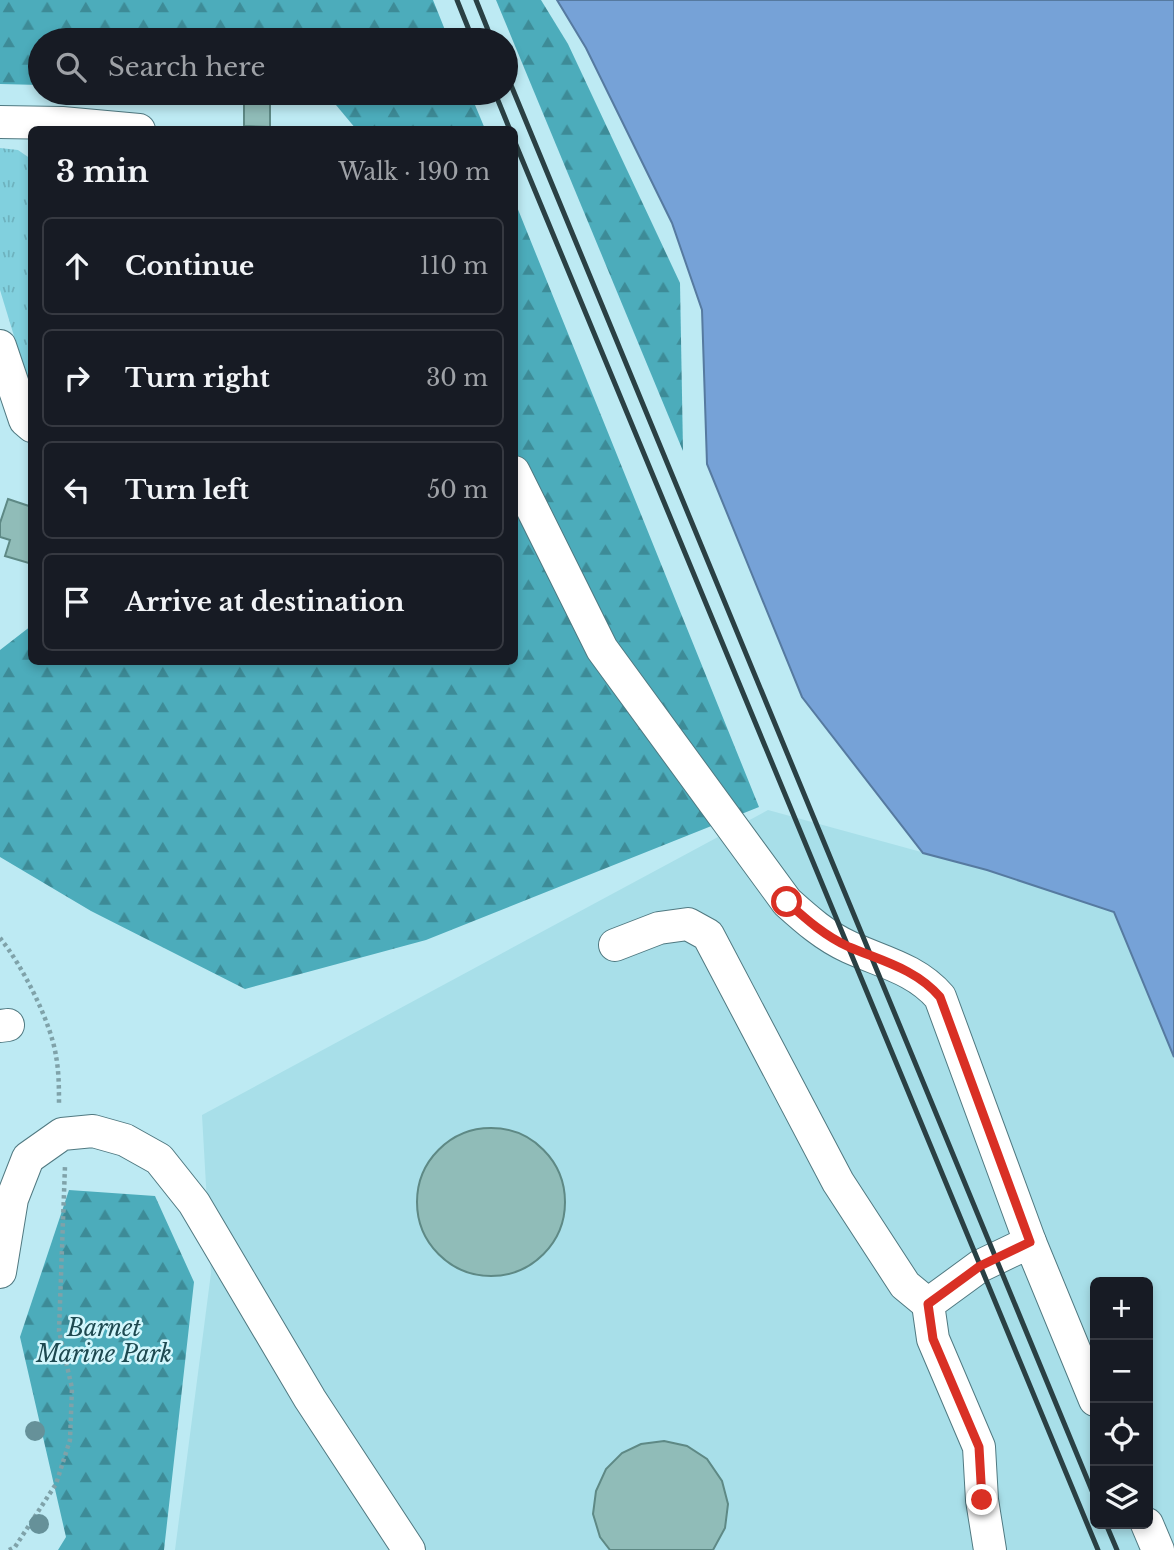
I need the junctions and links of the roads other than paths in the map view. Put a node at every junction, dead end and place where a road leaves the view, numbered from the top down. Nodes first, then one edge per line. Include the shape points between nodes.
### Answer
1 (0, 121) edge
2 (46, 126) edge
3 (0, 346) edge
4 (28, 423) edge
5 (518, 480) edge
6 (615, 945) dead end
7 (1030, 1242) junction
8 (0, 1272) edge
9 (928, 1304) junction
10 (1090, 1388) edge
11 (1149, 1529) edge
12 (410, 1550) edge
13 (990, 1550) edge
14 (1158, 1550) edge

1 - 2 street
3 - 4 street
5 - 7 street via 602,649 787,902 816,929 913,973 940,997
6 - 9 street via 659,928 688,924 708,935 838,1182 905,1285
7 - 9 street via 980,1266
7 - 10 street
8 - 12 street via 12,1199 28,1158 62,1134 93,1131 125,1140 159,1159 194,1203 310,1399
9 - 13 street via 933,1339 979,1447
11 - 14 street

